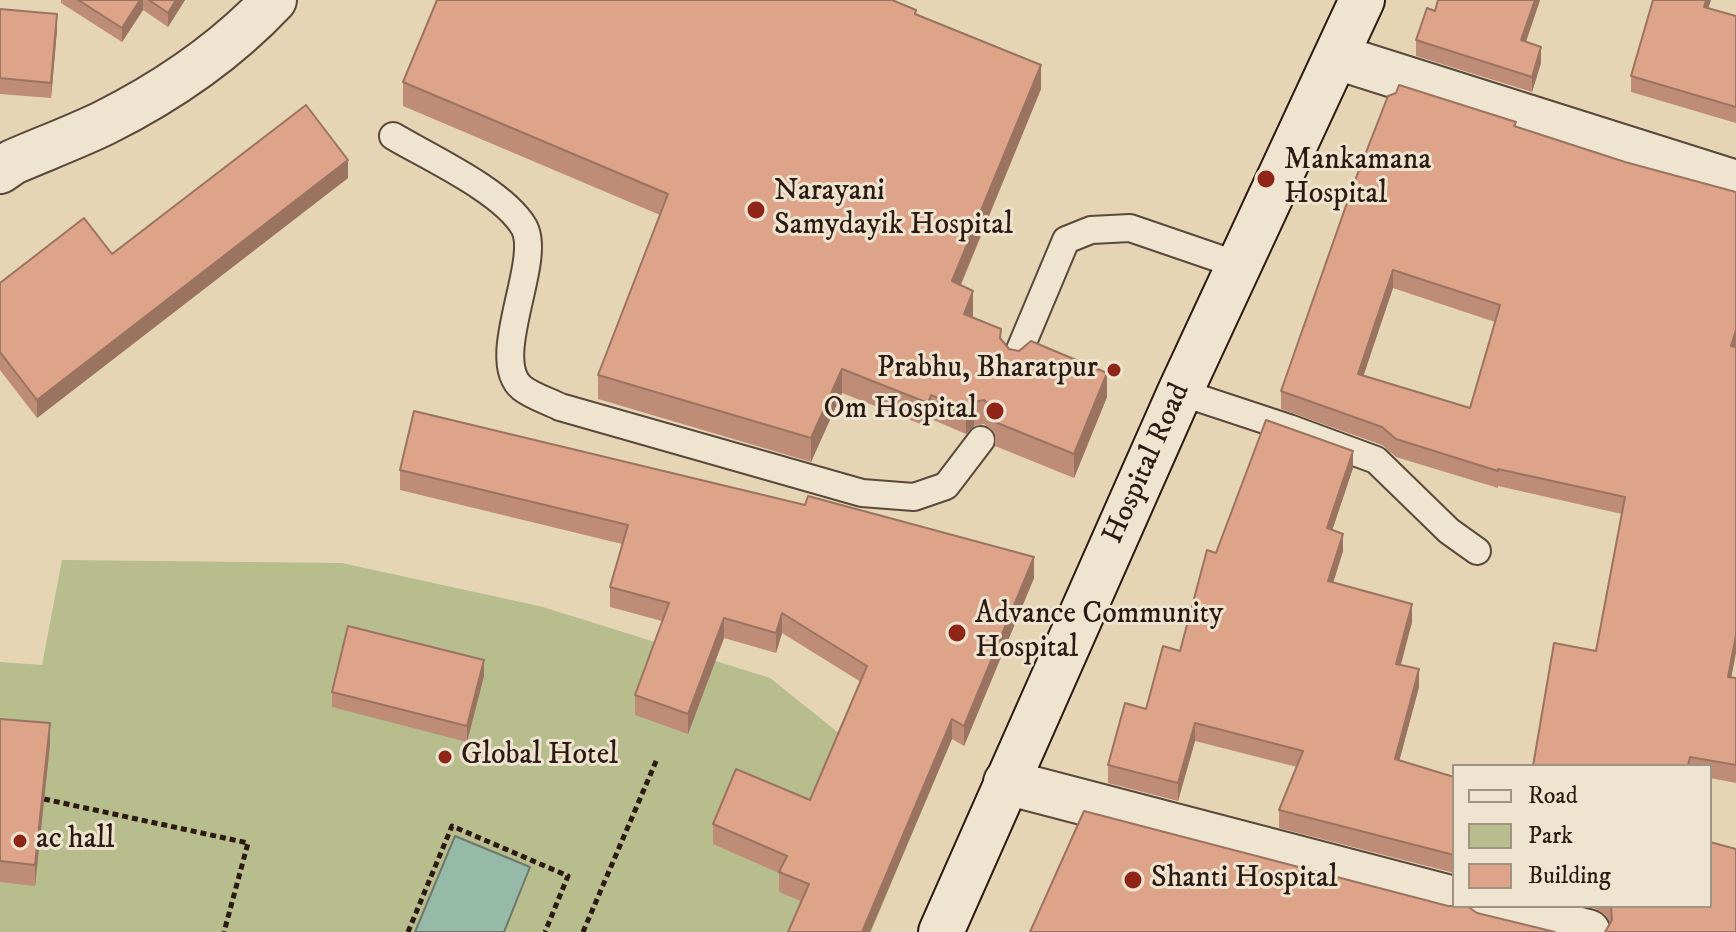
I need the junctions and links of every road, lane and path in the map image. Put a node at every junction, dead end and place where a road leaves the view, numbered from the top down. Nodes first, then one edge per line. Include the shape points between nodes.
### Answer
1 (274, 0) edge
2 (1362, 0) edge
3 (1337, 57) junction
4 (393, 136) dead end
5 (4, 164) edge
6 (1736, 183) edge
7 (1238, 265) junction
8 (1016, 359) edge
9 (1180, 392) junction
10 (981, 440) dead end
11 (1477, 551) dead end
12 (657, 759) dead end
13 (1006, 782) junction
14 (44, 799) edge
15 (1452, 898) edge
16 (1491, 908) edge
17 (224, 932) edge
18 (408, 932) edge
19 (545, 932) edge
20 (583, 932) edge
21 (941, 932) edge
22 (1588, 932) edge

1 - 5 street via 245,31 171,84 105,122
2 - 3 street, Hospital Road
3 - 6 street
3 - 7 street, Hospital Road
4 - 10 lane via 484,189 516,215 526,231 527,256 512,334 511,369 520,387 560,407 862,493 914,497 946,486
7 - 8 lane via 1130,228 1091,230 1066,240
7 - 9 street, Hospital Road
9 - 11 lane via 1376,460
9 - 13 street, Hospital Road
12 - 20 path
13 - 15 street
13 - 21 street, Hospital Road
14 - 17 path via 248,843
16 - 22 street
18 - 19 path via 452,826 568,876

